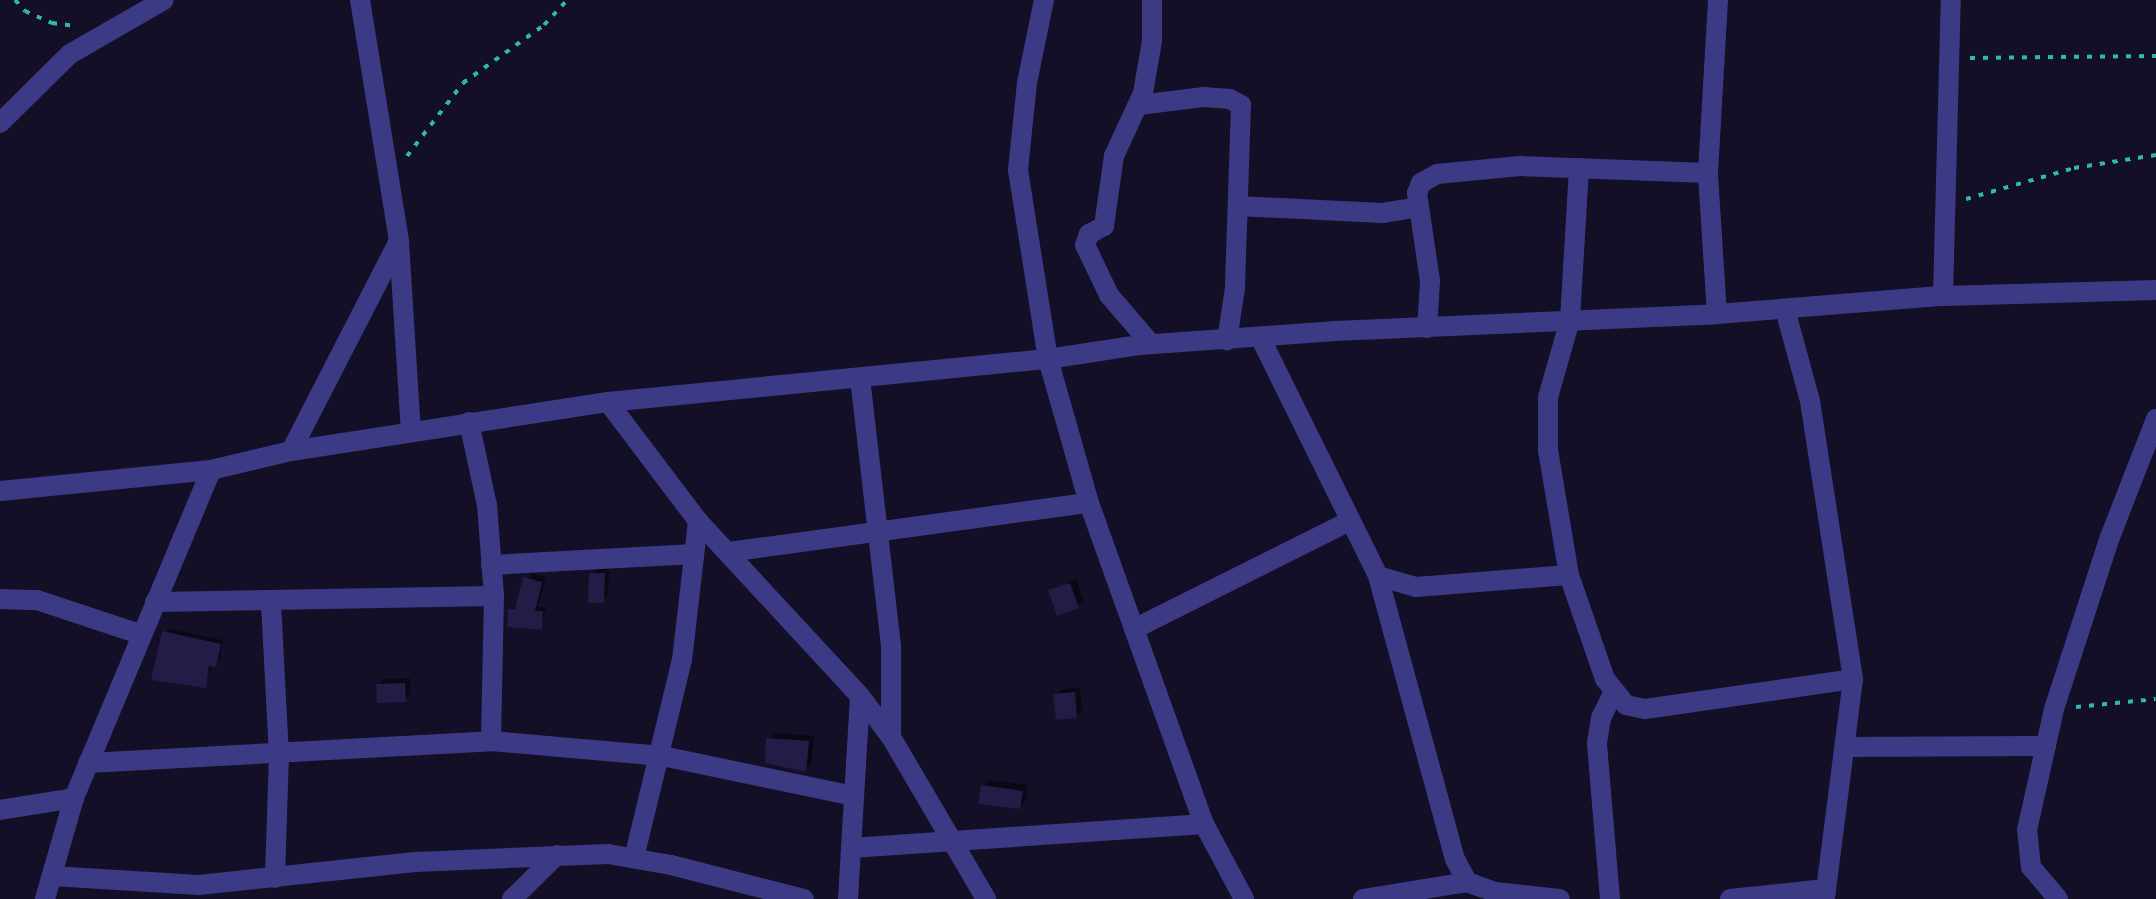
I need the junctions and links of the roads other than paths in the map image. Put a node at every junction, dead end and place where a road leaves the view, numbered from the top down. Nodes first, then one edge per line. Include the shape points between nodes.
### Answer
1 (164, 0) edge
2 (360, 0) edge
3 (1044, 0) edge
4 (1152, 0) edge
5 (1718, 0) edge
6 (1951, 0) edge
7 (1139, 105) junction
8 (0, 122) edge
9 (1579, 168) junction
10 (1708, 172) junction
11 (1238, 206) junction
12 (1419, 207) junction
13 (399, 242) junction
14 (2156, 290) edge
15 (1944, 296) junction
16 (1786, 309) junction
17 (1717, 314) junction
18 (1570, 320) junction
19 (1427, 328) junction
20 (1262, 339) junction
21 (1227, 340) junction
22 (1151, 344) junction
23 (1048, 359) junction
24 (860, 378) junction
25 (608, 402) junction
26 (2156, 419) edge
27 (469, 422) junction
28 (411, 432) junction
29 (291, 450) junction
30 (211, 470) junction
31 (0, 491) edge
32 (1089, 502) junction
33 (1350, 520) junction
34 (698, 521) junction
35 (880, 534) junction
36 (728, 552) junction
37 (694, 554) junction
38 (491, 565) junction
39 (1569, 575) junction
40 (1378, 576) junction
41 (494, 596) junction
42 (0, 599) edge
43 (155, 602) junction
44 (271, 603) junction
45 (1134, 628) junction
46 (139, 634) junction
47 (1853, 679) junction
48 (1613, 693) junction
49 (860, 696) junction
50 (891, 737) junction
51 (491, 741) junction
52 (1844, 746) junction
53 (2046, 746) junction
54 (279, 755) junction
55 (662, 756) junction
56 (88, 763) junction
57 (854, 796) junction
58 (74, 798) junction
59 (0, 810) edge
60 (1204, 824) junction
61 (953, 844) junction
62 (851, 848) junction
63 (557, 855) junction
64 (634, 858) junction
65 (52, 876) junction
66 (275, 878) junction
67 (1467, 882) junction
68 (1825, 894) edge
69 (44, 899) edge
70 (512, 899) edge
71 (804, 899) edge
72 (848, 899) edge
73 (986, 899) edge
74 (1244, 899) edge
75 (1363, 899) edge
76 (1560, 899) edge
77 (1610, 899) edge
78 (1730, 899) edge
79 (2058, 899) edge

1 - 8 street via 70,54
2 - 13 street
3 - 23 street via 1026,83 1018,170
4 - 7 street via 1152,41
5 - 10 street
6 - 15 street
7 - 11 street via 1237,100 1243,111
7 - 22 street via 1114,156 1104,226 1085,245 1110,295
9 - 10 street
9 - 12 street via 1437,174 1421,183
9 - 18 street
10 - 17 street
11 - 12 street via 1382,213
11 - 21 street
12 - 19 street via 1430,281
13 - 28 street
13 - 29 street
14 - 15 street
15 - 16 street
16 - 17 street
16 - 47 street via 1810,400
17 - 18 street
18 - 19 street
18 - 39 street via 1547,413
19 - 20 street
20 - 21 street
20 - 33 street
21 - 22 street
22 - 23 street
23 - 24 street
23 - 32 street
24 - 25 street
24 - 35 street
25 - 27 street
25 - 34 street
26 - 53 street via 2110,536
27 - 28 street
27 - 38 street via 487,505
28 - 29 street
29 - 30 street
30 - 31 street
30 - 43 street
32 - 35 street
32 - 45 street
33 - 40 street
33 - 45 street
34 - 36 street
34 - 37 street
35 - 36 street
35 - 50 street via 891,644
36 - 49 street
37 - 38 street
37 - 55 street
38 - 41 street
39 - 40 street via 1416,587
39 - 48 street
40 - 67 street via 1435,799
41 - 44 street
41 - 51 street
42 - 46 street via 36,600
43 - 44 street
43 - 46 street
44 - 54 street
45 - 60 street
46 - 56 street
47 - 48 street via 1675,707 1626,705
47 - 52 street
48 - 77 street via 1597,743
49 - 50 street
49 - 57 street
50 - 61 street
51 - 54 street
51 - 55 street
52 - 53 street
52 - 68 street
53 - 79 street via 2026,851
54 - 56 street
54 - 66 street
55 - 57 street
55 - 64 street
56 - 58 street
57 - 62 street
58 - 59 street
58 - 65 street
60 - 61 street
60 - 74 street
61 - 62 street
61 - 73 street
62 - 72 street
63 - 64 street
63 - 66 street
63 - 70 street
64 - 71 street
65 - 66 street via 199,886
65 - 69 street
67 - 75 street
67 - 76 street
68 - 78 street

